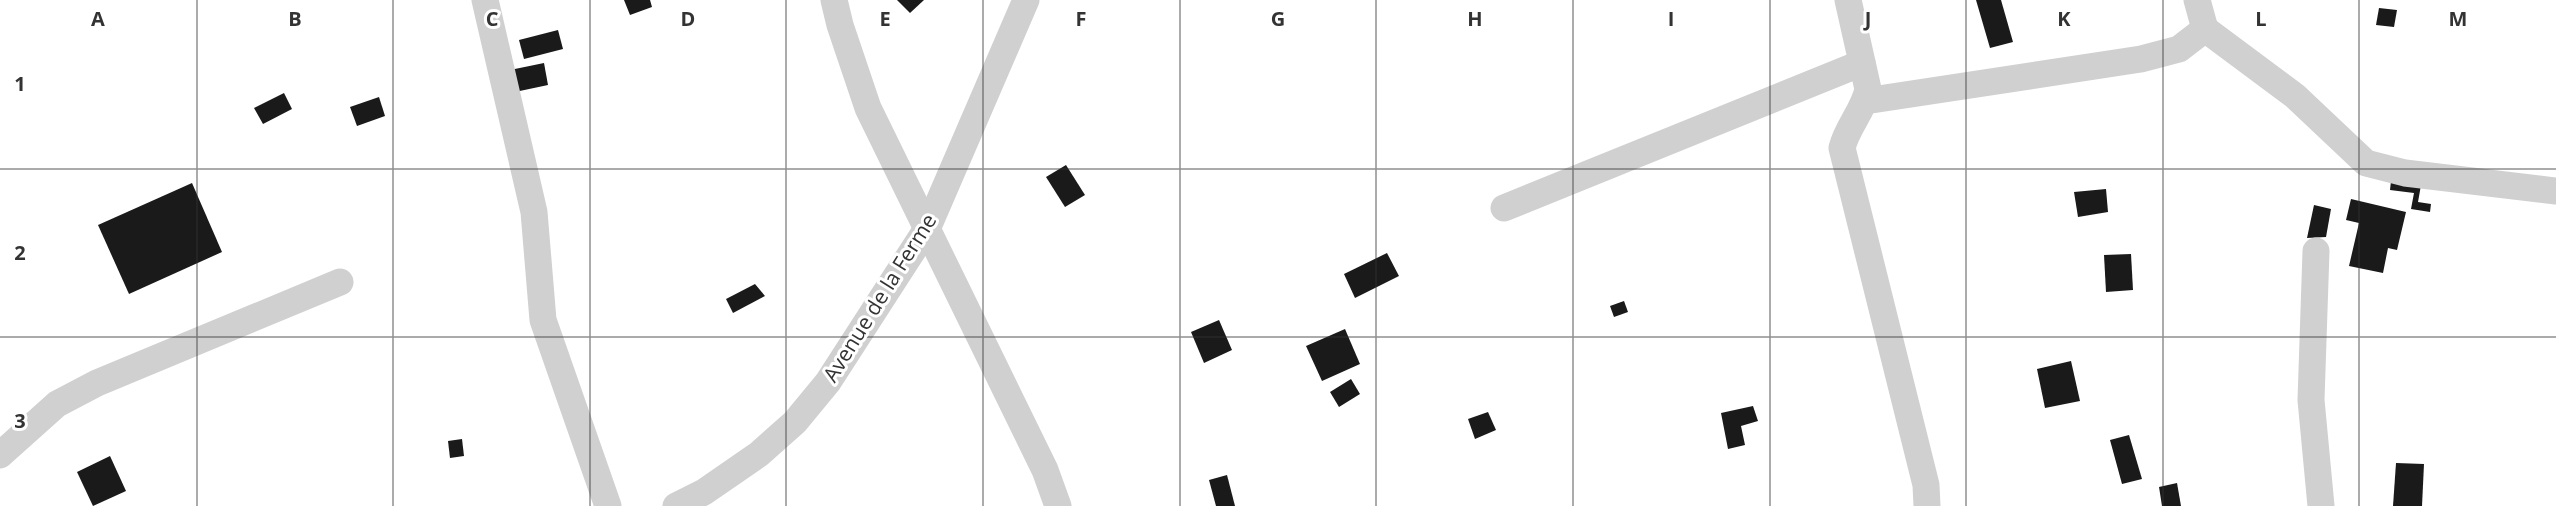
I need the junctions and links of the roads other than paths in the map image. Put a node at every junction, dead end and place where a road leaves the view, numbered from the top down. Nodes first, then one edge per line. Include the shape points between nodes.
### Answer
1 (485, 0) edge
2 (834, 0) edge
3 (1026, 0) edge
4 (1848, 0) edge
5 (2197, 0) edge
6 (2205, 29) junction
7 (1862, 63) junction
8 (1866, 101) junction
9 (2556, 191) edge
10 (1504, 208) dead end
11 (928, 226) junction
12 (2316, 251) dead end
13 (340, 282) dead end
14 (0, 454) edge
15 (608, 506) edge
16 (676, 506) edge
17 (1058, 506) edge
18 (1927, 506) edge
19 (2321, 506) edge

1 - 15 street via 534,212 543,320
2 - 11 street via 868,108
3 - 11 street, Avenue de la Ferme
4 - 7 street
5 - 6 street
6 - 8 street via 2179,49 2141,59
6 - 9 street via 2295,96 2366,163 2405,173
7 - 8 street via 1868,89
7 - 10 street
8 - 18 street via 1842,148 1926,485
11 - 16 street, Avenue de la Ferme via 828,382 795,422 759,454 704,492
11 - 17 street via 1045,470
12 - 19 street via 2311,400
13 - 14 street via 97,383 57,404

